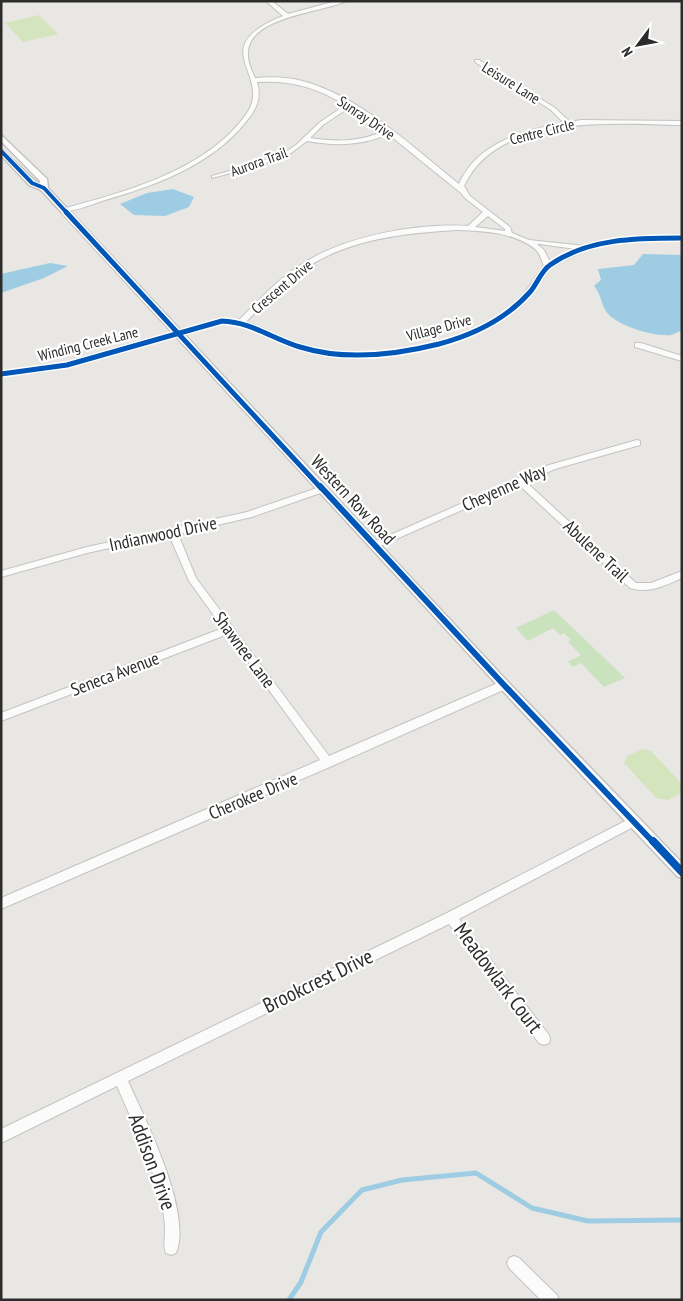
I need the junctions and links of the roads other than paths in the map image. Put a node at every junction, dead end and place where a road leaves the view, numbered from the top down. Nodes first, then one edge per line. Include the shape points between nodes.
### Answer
1 (268, 1) edge
2 (344, 1) edge
3 (288, 16) junction
4 (477, 61) dead end
5 (254, 80) junction
6 (349, 106) junction
7 (568, 123) junction
8 (682, 123) edge
9 (388, 132) junction
10 (1, 137) edge
11 (306, 139) junction
12 (1, 151) edge
13 (214, 178) dead end
14 (44, 188) junction
15 (463, 191) junction
16 (64, 210) junction
17 (488, 212) junction
18 (470, 229) junction
19 (509, 233) junction
20 (682, 238) edge
21 (529, 242) junction
22 (584, 248) junction
23 (548, 266) junction
24 (242, 322) junction
25 (179, 332) junction
26 (638, 345) dead end
27 (682, 359) edge
28 (1, 374) edge
29 (637, 443) dead end
30 (520, 481) junction
31 (322, 489) junction
32 (172, 531) junction
33 (375, 545) junction
34 (1, 574) edge
35 (682, 574) edge
36 (229, 630) junction
37 (504, 685) junction
38 (1, 717) edge
39 (328, 763) junction
40 (633, 822) junction
41 (682, 872) edge
42 (1, 904) edge
43 (451, 917) junction
44 (544, 1039) dead end
45 (120, 1078) junction
46 (1, 1136) edge
47 (171, 1248) dead end
48 (514, 1263) dead end
49 (552, 1300) edge

1 - 3 street
2 - 3 street
3 - 5 street via 264,27 248,41 245,57
4 - 7 street, Leisure Lane via 553,109
5 - 6 street, Sunray Drive via 279,78 300,82 325,90
5 - 16 street via 258,93 250,112 215,149 150,183
6 - 9 street, Sunray Drive
6 - 11 street, Aurora Trail via 321,124
7 - 8 street, Centre Circle
7 - 15 street, Centre Circle via 498,144 466,175
9 - 11 street via 372,140 353,143
9 - 15 street, Sunray Drive
10 - 14 street, Western Row Road via 44,181
11 - 13 street, Aurora Trail via 277,157
12 - 14 street, Western Row Road via 32,183
14 - 16 street, Western Row Road
15 - 17 street
16 - 25 street, Western Row Road
17 - 18 street
17 - 19 street, Crescent Drive via 508,228
18 - 19 street, Crescent Drive
18 - 24 street, Crescent Drive via 391,234 330,252 298,270
19 - 21 street, Crescent Drive
20 - 22 street, Village Drive via 626,240
21 - 22 street, Crescent Drive
21 - 23 street, Crescent Drive via 540,250
22 - 23 street, Village Drive
23 - 24 street, Village Drive via 524,298 500,319 467,336 425,347 380,353 326,353 292,344
24 - 25 street, Village Drive via 222,321
25 - 28 street, Winding Creek Lane via 67,365
25 - 31 street, Western Row Road
26 - 27 street
29 - 30 street, Cheyenne Way via 565,463
30 - 33 street, Cheyenne Way
30 - 35 street, Abulene Trail via 633,586 648,588
31 - 32 street, Indianwood Drive via 249,515
31 - 33 street, Western Row Road
32 - 34 street, Indianwood Drive
32 - 36 street, Shawnee Lane via 192,579
33 - 37 street, Western Row Road
36 - 38 street, Seneca Avenue
36 - 39 street, Shawnee Lane
37 - 39 street, Cherokee Drive
37 - 40 street, Western Row Road
39 - 42 street, Cherokee Drive
40 - 41 street, Western Row Road
40 - 43 street, Brookcrest Drive
43 - 44 street, Meadowlark Court
43 - 45 street, Brookcrest Drive
45 - 46 street, Brookcrest Drive
45 - 47 street, Addison Drive via 168,1198 173,1222
48 - 49 street

